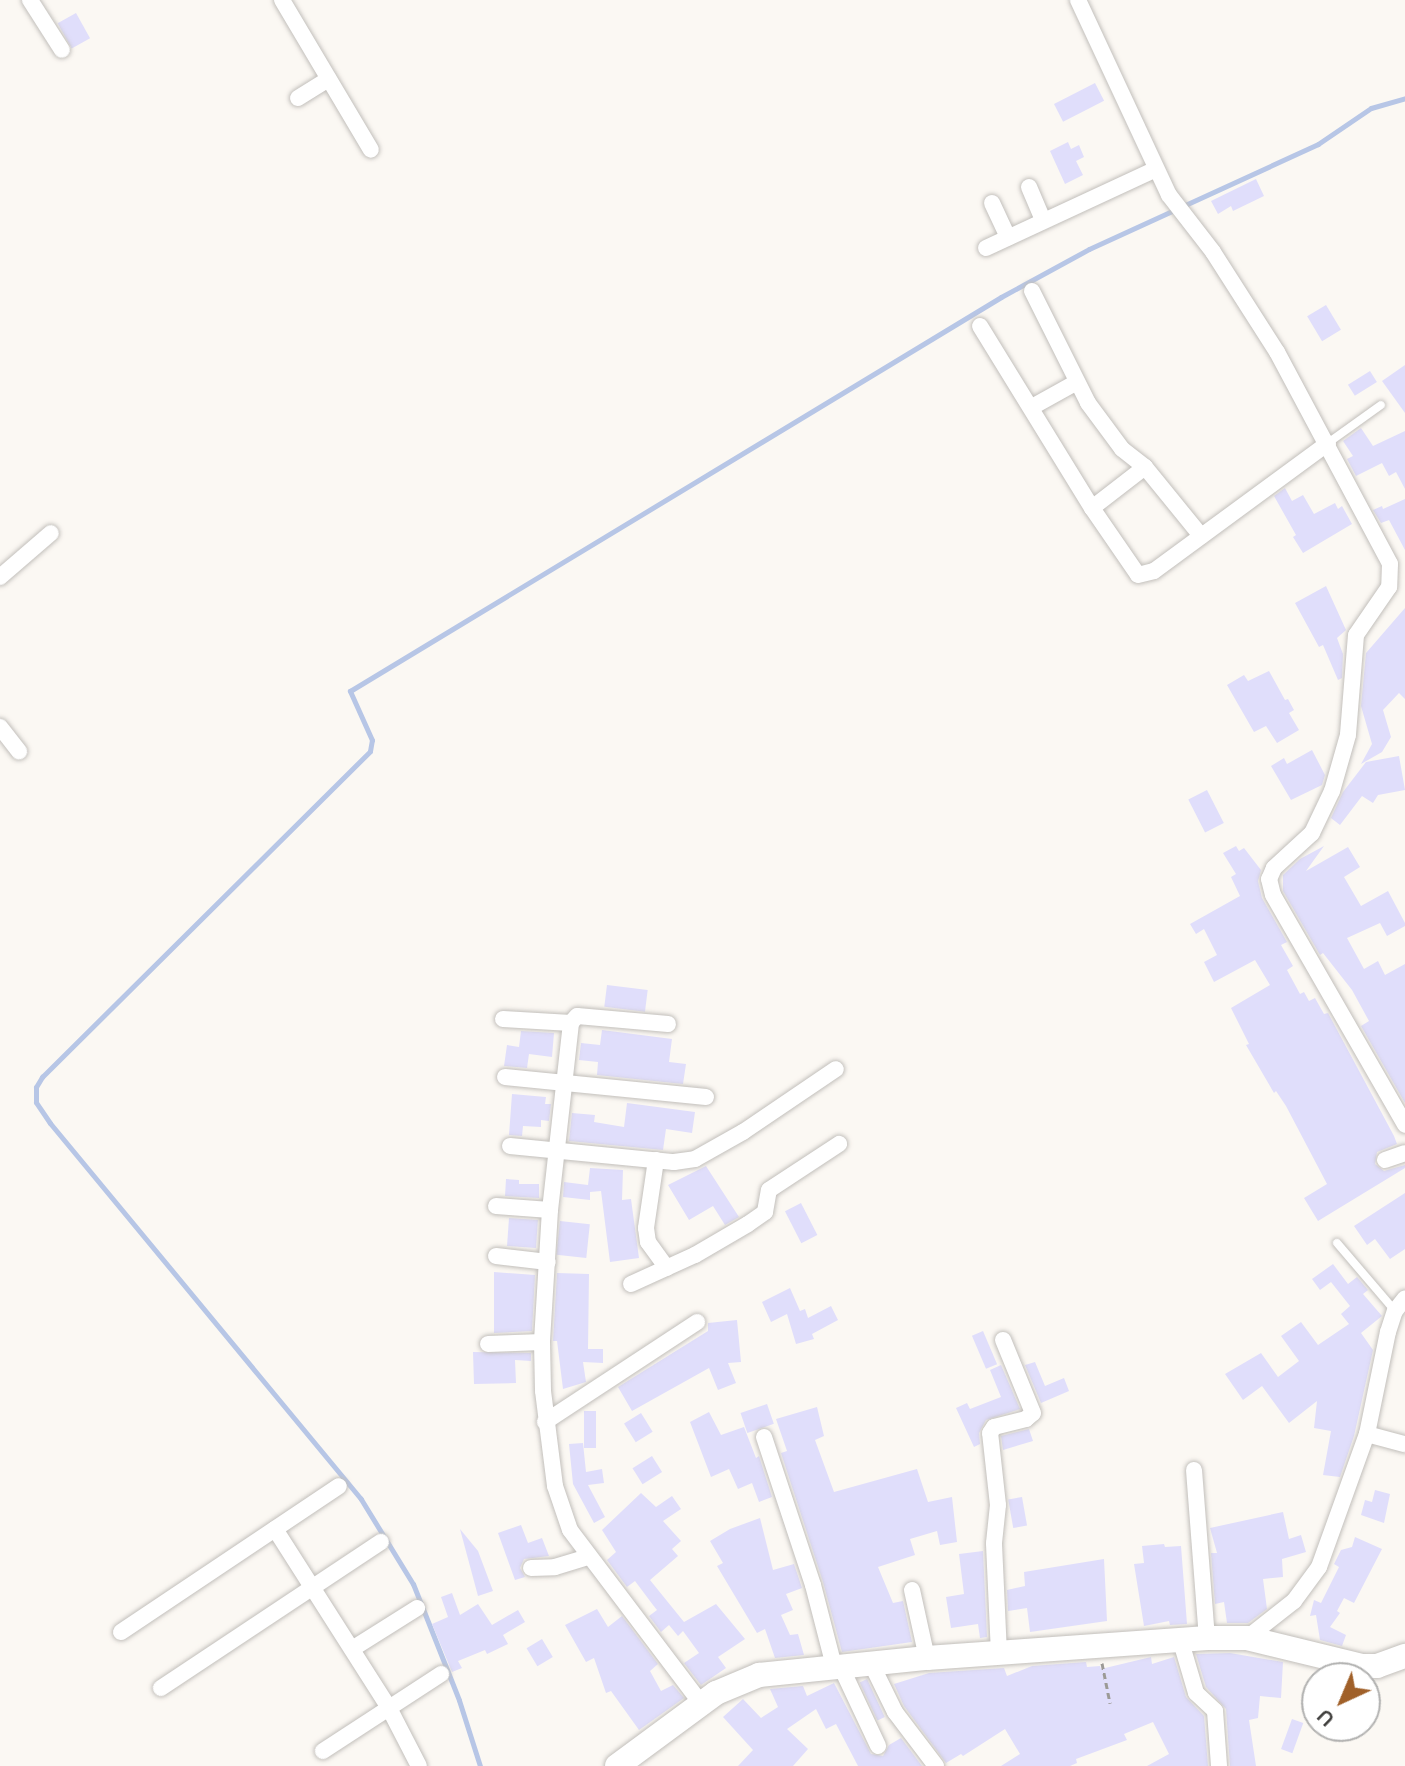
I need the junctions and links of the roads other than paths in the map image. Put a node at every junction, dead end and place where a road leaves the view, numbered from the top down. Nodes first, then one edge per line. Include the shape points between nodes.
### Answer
1 (30, 0) edge
2 (282, 0) edge
3 (1078, 0) edge
4 (62, 50) dead end
5 (329, 79) junction
6 (298, 98) dead end
7 (371, 150) dead end
8 (1156, 169) junction
9 (1029, 187) dead end
10 (992, 203) dead end
11 (1043, 220) junction
12 (1008, 237) junction
13 (986, 248) dead end
14 (1032, 291) dead end
15 (980, 326) dead end
16 (1077, 382) junction
17 (1381, 405) dead end
18 (1032, 407) junction
19 (1328, 443) junction
20 (1145, 467) junction
21 (1092, 508) junction
22 (51, 533) dead end
23 (1201, 536) junction
24 (0, 577) edge
25 (0, 727) edge
26 (19, 751) dead end
27 (503, 1019) dead end
28 (571, 1023) junction
29 (668, 1024) dead end
30 (836, 1069) dead end
31 (505, 1077) dead end
32 (566, 1085) junction
33 (706, 1097) dead end
34 (1405, 1125) edge
35 (839, 1144) dead end
36 (510, 1146) dead end
37 (558, 1152) junction
38 (1405, 1153) edge
39 (656, 1160) junction
40 (1385, 1160) dead end
41 (496, 1206) dead end
42 (550, 1210) junction
43 (1337, 1243) dead end
44 (496, 1256) dead end
45 (548, 1262) junction
46 (667, 1268) junction
47 (631, 1284) dead end
48 (1400, 1305) edge
49 (697, 1322) dead end
50 (1003, 1340) dead end
51 (542, 1342) junction
52 (488, 1344) dead end
53 (545, 1422) junction
54 (1367, 1434) junction
55 (764, 1437) dead end
56 (1405, 1444) edge
57 (1194, 1470) dead end
58 (339, 1486) dead end
59 (275, 1529) junction
60 (381, 1542) dead end
61 (588, 1557) junction
62 (531, 1568) dead end
63 (312, 1587) junction
64 (912, 1590) dead end
65 (417, 1608) dead end
66 (121, 1632) dead end
67 (1207, 1638) junction
68 (1247, 1638) junction
69 (1181, 1642) junction
70 (352, 1649) junction
71 (999, 1654) junction
72 (1405, 1656) edge
73 (927, 1658) junction
74 (872, 1665) junction
75 (838, 1669) junction
76 (441, 1674) dead end
77 (161, 1688) dead end
78 (701, 1703) junction
79 (389, 1708) junction
80 (878, 1746) dead end
81 (323, 1751) dead end
82 (419, 1766) edge
83 (617, 1766) edge
84 (936, 1766) edge
85 (1219, 1766) edge

1 - 4 street
2 - 5 street
3 - 8 street
5 - 6 street
5 - 7 street
8 - 11 street
8 - 19 street via 1182,216 1213,252 1277,352
9 - 11 street
10 - 12 street
11 - 12 street
12 - 13 street
14 - 16 street
15 - 18 street
16 - 18 street
16 - 20 street via 1117,442
17 - 19 lane
18 - 21 street
19 - 23 street
19 - 34 street via 1390,564 1392,581 1356,635 1348,735 1332,791 1312,833 1269,879 1273,895
20 - 21 street
20 - 23 street
21 - 23 street via 1133,571 1143,576
22 - 24 street
25 - 26 street
27 - 28 street
28 - 29 street via 577,1016
28 - 32 street
30 - 39 street via 707,1154 674,1162
31 - 32 street
32 - 33 street
32 - 37 street
35 - 46 street via 769,1190 760,1216
36 - 37 street
37 - 39 street
37 - 42 street
38 - 40 street
39 - 46 street via 646,1228 648,1242
41 - 42 street
42 - 45 street
43 - 48 lane
44 - 45 street
45 - 51 street
46 - 47 street
48 - 54 street
49 - 53 street
50 - 71 street via 1033,1413 990,1433 998,1493 994,1543
51 - 52 street
51 - 53 street
53 - 61 street via 560,1509
54 - 56 street
54 - 68 street via 1319,1567 1294,1601
55 - 75 street
57 - 67 street
58 - 59 street
59 - 63 street
59 - 66 street
60 - 63 street
61 - 62 street
61 - 78 street
63 - 70 street
63 - 77 street
64 - 73 street
65 - 70 street
67 - 68 street
67 - 69 street
68 - 72 street via 1362,1666
69 - 71 street
69 - 85 street via 1196,1693 1215,1711
70 - 79 street
71 - 73 street
73 - 74 street
74 - 75 street
74 - 84 street via 895,1712
75 - 78 street via 759,1675
75 - 80 street
76 - 79 street
78 - 83 street
79 - 81 street
79 - 82 street

